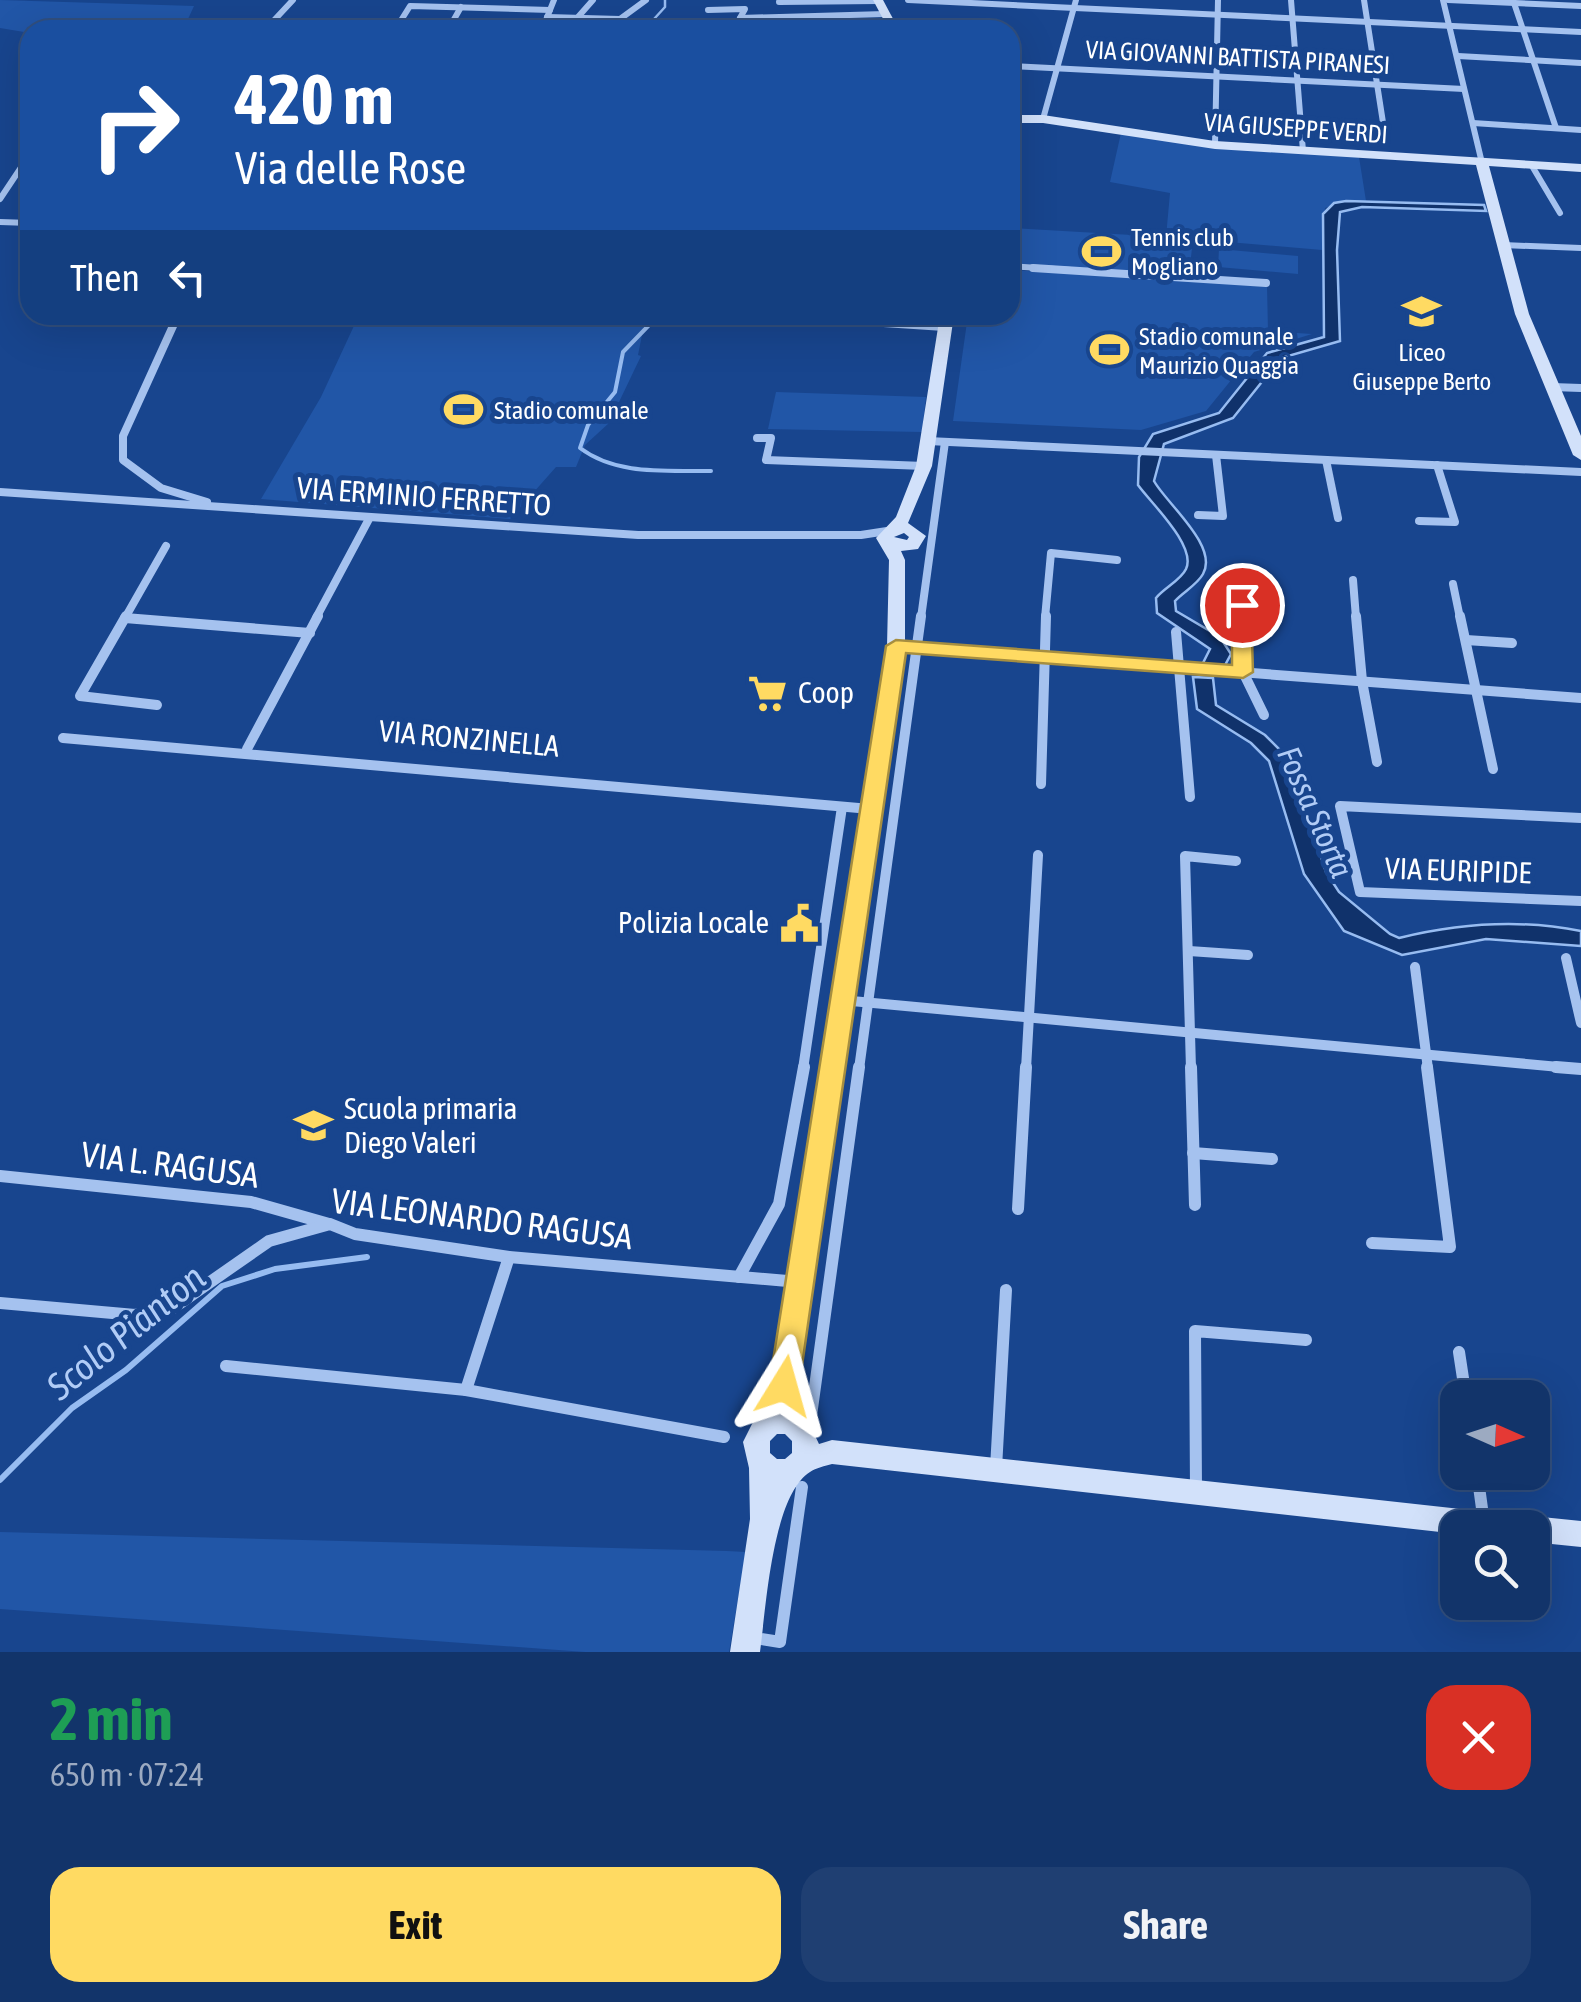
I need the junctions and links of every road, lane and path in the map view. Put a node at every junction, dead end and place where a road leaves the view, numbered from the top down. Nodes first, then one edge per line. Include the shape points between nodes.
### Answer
1 (293, 0) edge
2 (554, 0) edge
3 (593, 0) edge
4 (646, 0) edge
5 (878, 0) edge
6 (908, 0) edge
7 (1218, 0) edge
8 (1291, 0) edge
9 (1364, 0) edge
10 (1446, 0) edge
11 (779, 2) edge
12 (1514, 2) edge
13 (1580, 3) edge
14 (1075, 4) edge
15 (460, 8) junction
16 (708, 10) dead end
17 (548, 13) junction
18 (885, 14) junction
19 (1218, 15) junction
20 (578, 18) junction
21 (740, 18) joint
22 (1292, 18) junction
23 (620, 19) joint
24 (275, 20) edge
25 (401, 20) edge
26 (453, 20) edge
27 (546, 20) edge
28 (888, 20) edge
29 (1368, 22) junction
30 (1450, 26) junction
31 (1524, 30) junction
32 (1581, 32) edge
33 (1458, 56) junction
34 (1532, 60) junction
35 (1581, 63) edge
36 (1020, 66) edge
37 (1058, 68) junction
38 (1214, 76) junction
39 (1297, 80) junction
40 (1378, 84) junction
41 (1464, 89) junction
42 (1020, 119) edge
43 (1044, 119) junction
44 (1473, 124) junction
45 (1556, 128) junction
46 (1384, 129) dead end
47 (1581, 130) edge
48 (1215, 146) junction
49 (1303, 151) junction
50 (1482, 163) junction
51 (1532, 166) junction
52 (1581, 168) edge
53 (20, 169) edge
54 (0, 199) edge
55 (1559, 211) dead end
56 (1504, 245) junction
57 (1581, 248) edge
58 (1020, 267) edge
59 (1266, 283) dead end
60 (173, 325) edge
61 (946, 325) edge
62 (1552, 386) junction
63 (1581, 388) edge
64 (757, 438) dead end
65 (936, 441) junction
66 (1581, 454) edge
67 (1216, 455) junction
68 (1326, 460) junction
69 (1436, 465) junction
70 (924, 466) junction
71 (1581, 472) edge
72 (0, 492) edge
73 (233, 506) junction
74 (907, 508) junction
75 (1198, 514) dead end
76 (1338, 518) dead end
77 (370, 520) junction
78 (1419, 520) dead end
79 (890, 536) junction
80 (914, 537) junction
81 (166, 546) dead end
82 (1117, 560) dead end
83 (897, 566) junction
84 (1241, 572) dead end
85 (1353, 580) dead end
86 (1454, 584) dead end
87 (124, 618) junction
88 (310, 632) junction
89 (1176, 632) dead end
90 (1466, 640) junction
91 (1512, 643) dead end
92 (908, 647) junction
93 (1042, 657) junction
94 (1178, 668) junction
95 (1243, 672) junction
96 (1362, 682) junction
97 (1476, 690) junction
98 (1581, 698) edge
99 (157, 704) dead end
100 (1264, 715) dead end
101 (63, 738) dead end
102 (246, 749) dead end
103 (1376, 762) dead end
104 (1492, 769) dead end
105 (1041, 784) dead end
106 (1190, 797) dead end
107 (842, 807) junction
108 (870, 809) junction
109 (1581, 818) edge
110 (1038, 855) dead end
111 (1236, 860) dead end
112 (1581, 901) edge
113 (1188, 950) junction
114 (1248, 955) dead end
115 (1566, 958) dead end
116 (1414, 967) dead end
117 (840, 1000) junction
118 (865, 1002) junction
119 (1028, 1020) junction
120 (1581, 1023) edge
121 (1188, 1034) junction
122 (1425, 1054) junction
123 (1581, 1069) edge
124 (1194, 1153) junction
125 (1272, 1159) dead end
126 (0, 1176) edge
127 (1195, 1205) dead end
128 (1018, 1209) dead end
129 (330, 1224) junction
130 (1372, 1243) dead end
131 (509, 1257) junction
132 (739, 1276) junction
133 (800, 1282) junction
134 (1006, 1290) dead end
135 (0, 1303) edge
136 (1306, 1340) dead end
137 (1459, 1352) dead end
138 (226, 1366) dead end
139 (1463, 1380) edge
140 (784, 1386) junction
141 (466, 1390) junction
142 (765, 1428) junction
143 (724, 1437) dead end
144 (803, 1451) junction
145 (764, 1465) junction
146 (996, 1469) junction
147 (1196, 1491) junction
148 (764, 1518) junction
149 (1440, 1519) edge
150 (1557, 1532) edge
151 (1581, 1551) edge
152 (746, 1644) edge

1 - 24 street
2 - 17 street
3 - 20 street
4 - 23 street
5 - 11 street
5 - 18 street
6 - 14 street
7 - 19 street
8 - 22 street
9 - 29 street
10 - 12 street
10 - 30 street
12 - 13 street
12 - 31 street
14 - 19 street
14 - 37 street
15 - 17 street
15 - 25 street via 410,6
15 - 26 street
16 - 21 street via 746,9
17 - 20 street
17 - 27 street
18 - 21 street
18 - 28 street
19 - 22 street
19 - 38 street
20 - 23 street
22 - 29 street
22 - 39 street
29 - 30 street
29 - 40 street
30 - 31 street
30 - 33 street
31 - 32 street
31 - 34 street
33 - 34 street
33 - 41 street
34 - 35 street
34 - 45 street
36 - 37 street, VIA GIOVANNI BATTISTA PIRANESI
37 - 38 street, VIA GIOVANNI BATTISTA PIRANESI
37 - 43 street
38 - 39 street, VIA GIOVANNI BATTISTA PIRANESI
38 - 48 street
39 - 40 street, VIA GIOVANNI BATTISTA PIRANESI
39 - 49 street
40 - 41 street, VIA GIOVANNI BATTISTA PIRANESI
40 - 46 street
41 - 44 street
42 - 43 street, VIA GIUSEPPE VERDI
43 - 48 street, VIA GIUSEPPE VERDI
44 - 45 street
44 - 50 street
45 - 47 street
48 - 49 street, VIA GIUSEPPE VERDI
49 - 50 street, VIA GIUSEPPE VERDI
50 - 51 street, VIA GIUSEPPE VERDI
50 - 56 street
51 - 52 street, VIA GIUSEPPE VERDI
51 - 55 street
53 - 54 street
56 - 57 street
56 - 62 street via 1522,314
58 - 59 street
60 - 73 street via 123,436 123,460 179,495
61 - 65 street
62 - 63 street
62 - 66 street
64 - 70 street via 771,438 766,460
65 - 67 street
65 - 70 street
65 - 92 street
67 - 68 street
67 - 75 street via 1223,516
68 - 69 street
68 - 76 street
69 - 71 street
69 - 78 street via 1455,522
70 - 74 street
72 - 73 street, VIA ERMINIO FERRETTO
73 - 77 street, VIA ERMINIO FERRETTO
74 - 79 street
74 - 80 street
77 - 79 street, VIA ERMINIO FERRETTO via 638,536
77 - 88 street
79 - 80 street
79 - 83 street
80 - 83 street
81 - 87 street
82 - 93 street via 1051,552
83 - 92 street
84 - 95 street
85 - 96 street
86 - 90 street
87 - 88 street
87 - 99 street via 80,696
88 - 102 street
89 - 94 street
90 - 91 street
90 - 97 street
92 - 93 street
92 - 108 street
92 - 118 street
93 - 94 street
93 - 105 street
94 - 95 street
94 - 106 street
95 - 96 street
95 - 100 street
96 - 97 street
96 - 103 street
97 - 98 street
97 - 104 street
101 - 107 street, VIA RONZINELLA
107 - 108 street, VIA RONZINELLA
107 - 132 street via 778,1204
108 - 117 street
109 - 112 street, VIA EURIPIDE via 1340,806 1360,892
110 - 119 street
111 - 113 street via 1185,856
113 - 114 street
113 - 121 street
115 - 120 street
116 - 122 street
117 - 118 street
117 - 133 street
118 - 119 street
118 - 144 street
119 - 121 street
119 - 128 street
121 - 122 street
121 - 124 street
122 - 123 street
122 - 130 street via 1450,1247
124 - 125 street
124 - 127 street
126 - 129 street, VIA L. RAGUSA via 251,1202
129 - 131 street, VIA LEONARDO RAGUSA via 355,1234
129 - 135 street, VIA LEONARDO RAGUSA via 269,1242 172,1308 134,1316
131 - 132 street, VIA LEONARDO RAGUSA
131 - 141 street
132 - 133 street, VIA LEONARDO RAGUSA
133 - 140 street
134 - 146 street
136 - 147 street via 1195,1331
137 - 139 street
138 - 141 street
140 - 142 street
140 - 144 street
141 - 143 street
142 - 144 street via 783,1423
142 - 145 street via 754,1446
144 - 145 street via 779,1470
144 - 146 street
144 - 148 street
144 - 152 street via 780,1642
145 - 148 street
146 - 147 street
147 - 149 street
148 - 152 street
150 - 151 street

